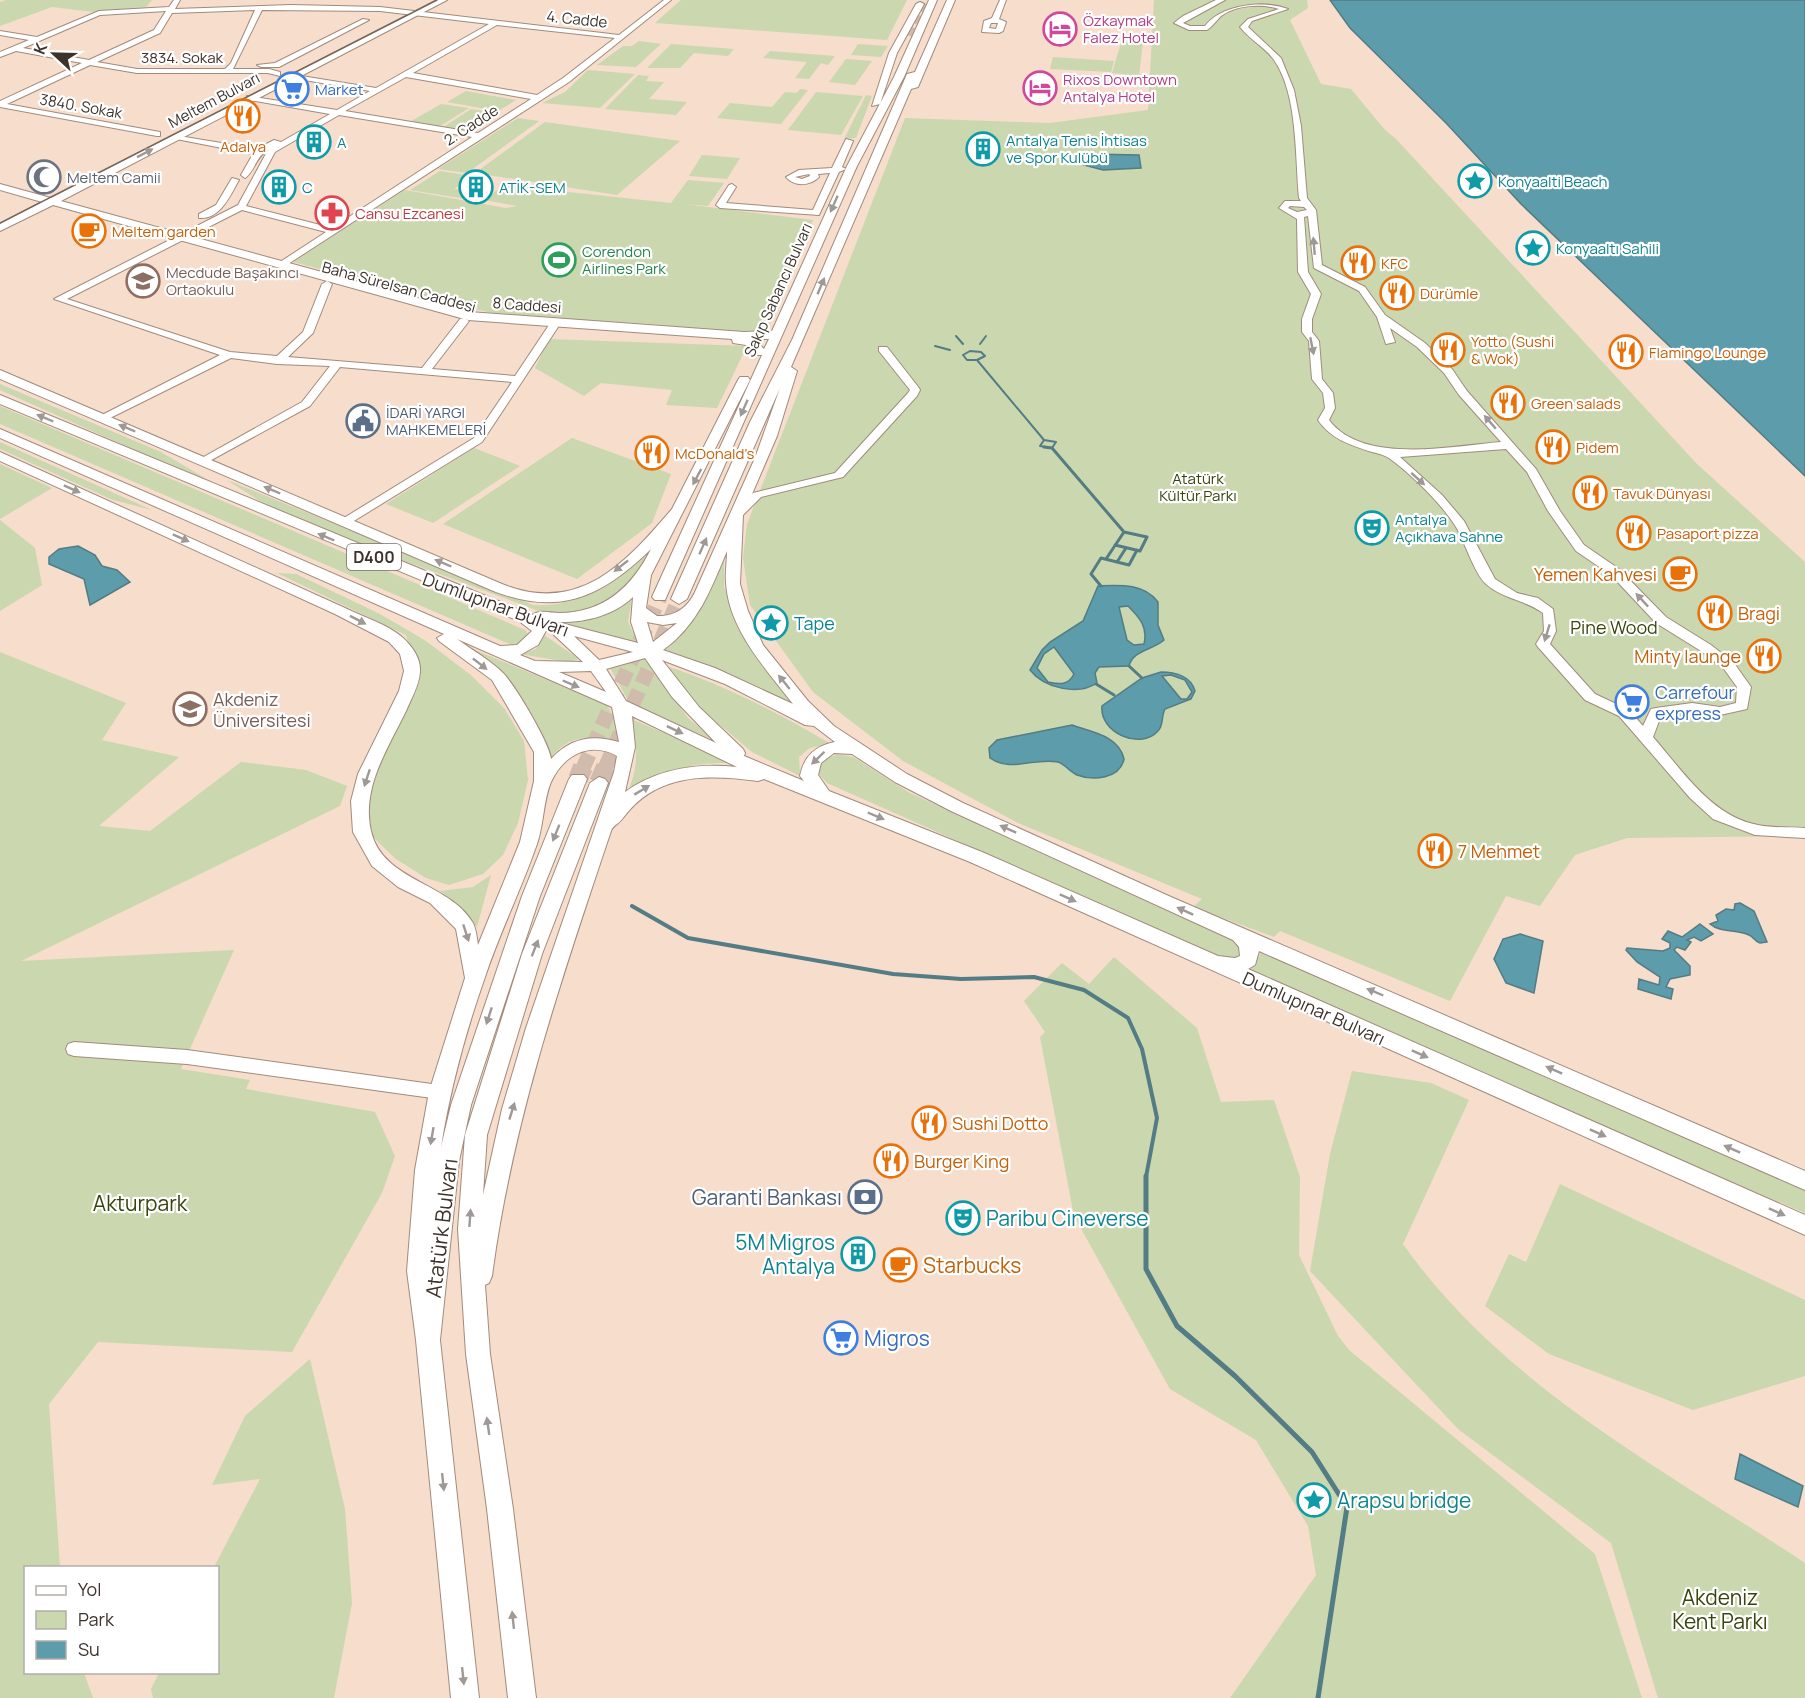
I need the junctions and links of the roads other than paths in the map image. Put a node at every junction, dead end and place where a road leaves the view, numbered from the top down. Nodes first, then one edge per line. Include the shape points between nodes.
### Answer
1 (177, 0) edge
2 (394, 0) edge
3 (426, 0) edge
4 (443, 0) edge
5 (668, 0) edge
6 (922, 0) edge
7 (933, 0) edge
8 (941, 0) edge
9 (951, 0) edge
10 (1003, 0) edge
11 (1222, 0) edge
12 (259, 8) junction
13 (380, 9) junction
14 (171, 10) junction
15 (403, 11) junction
16 (417, 13) junction
17 (365, 20) dead end
18 (995, 20) dead end
19 (495, 23) junction
20 (0, 33) edge
21 (909, 36) tunnel mouth
22 (621, 37) junction
23 (37, 39) junction
24 (16, 49) junction
25 (1281, 49) dead end
26 (1270, 51) junction
27 (0, 55) edge
28 (92, 62) junction
29 (234, 64) junction
30 (227, 71) junction
31 (277, 74) junction
32 (405, 74) junction
33 (292, 76) junction
34 (256, 84) dead end
35 (377, 90) junction
36 (244, 93) junction
37 (539, 98) junction
38 (0, 104) edge
39 (332, 113) junction
40 (873, 121) junction
41 (892, 126) junction
42 (162, 132) joint
43 (870, 133) junction
44 (479, 136) junction
45 (176, 137) junction
46 (849, 141) dead end
47 (137, 144) dead end
48 (258, 152) junction
49 (118, 155) dead end
50 (851, 166) junction
51 (833, 171) junction
52 (813, 173) dead end
53 (245, 175) dead end
54 (846, 178) junction
55 (235, 180) dead end
56 (0, 187) edge
57 (732, 187) dead end
58 (0, 192) edge
59 (1303, 198) junction
60 (41, 201) junction
61 (241, 207) junction
62 (1293, 208) junction
63 (1311, 208) junction
64 (0, 217) edge
65 (0, 228) edge
66 (333, 231) junction
67 (177, 236) junction
68 (282, 264) junction
69 (327, 284) junction
70 (1382, 317) junction
71 (464, 321) junction
72 (552, 326) junction
73 (776, 335) junction
74 (798, 340) junction
75 (1390, 342) dead end
76 (883, 350) dead end
77 (760, 352) junction
78 (229, 355) junction
79 (277, 361) junction
80 (336, 365) junction
81 (424, 372) junction
82 (0, 374) edge
83 (518, 379) junction
84 (0, 399) edge
85 (104, 418) junction
86 (0, 433) edge
87 (1510, 445) junction
88 (181, 451) junction
89 (1391, 454) junction
90 (0, 456) edge
91 (204, 461) junction
92 (109, 505) junction
93 (678, 511) junction
94 (271, 514) junction
95 (736, 514) junction
96 (345, 521) junction
97 (218, 530) junction
98 (247, 568) junction
99 (307, 570) junction
100 (646, 572) junction
101 (660, 597) tunnel mouth
102 (477, 598) junction
103 (377, 599) junction
104 (686, 603) junction
105 (639, 609) junction
106 (526, 619) junction
107 (556, 629) junction
108 (486, 648) junction
109 (648, 651) junction
110 (520, 663) junction
111 (595, 666) junction
112 (622, 705) junction
113 (1656, 712) junction
114 (1624, 713) junction
115 (828, 730) junction
116 (1646, 737) junction
117 (857, 750) junction
118 (626, 754) junction
119 (752, 766) junction
120 (578, 779) tunnel mouth
121 (543, 781) junction
122 (599, 783) tunnel mouth
123 (822, 794) junction
124 (602, 831) junction
125 (1805, 833) edge
126 (1239, 934) junction
127 (1213, 963) junction
128 (474, 979) junction
129 (74, 1049) dead end
130 (439, 1092) junction
131 (1805, 1181) edge
132 (1805, 1225) edge
133 (476, 1318) junction
134 (428, 1340) junction
135 (465, 1698) edge
136 (522, 1698) edge

1 - 14 street
2 - 13 street
3 - 15 main road, Meltem Bulvarı
4 - 16 main road, Meltem Bulvarı
5 - 22 street, 2. Cadde
6 - 40 main road via 893,53 875,100
7 - 43 main road, Sakıp Sabancı Bulvarı
8 - 41 main road
9 - 41 main road
10 - 18 street
11 - 26 street via 1178,23 1203,29 1226,10 1261,3 1280,5 1283,11 1250,20 1244,27
12 - 13 street, 4. Cadde
12 - 14 street, 4. Cadde
12 - 29 street
13 - 15 street, 4. Cadde
14 - 23 street, 4. Cadde via 99,13
14 - 28 street via 157,31
15 - 16 street, 4. Cadde
15 - 31 main road, Meltem Bulvarı
16 - 19 street, 4. Cadde
16 - 33 main road, Meltem Bulvarı
17 - 29 street via 276,65
19 - 22 street, 4. Cadde
19 - 32 street
20 - 23 street
21 - 40 main road
22 - 37 street, 2. Cadde
23 - 24 street, 4. Cadde
24 - 27 street, 4. Cadde
24 - 28 street, 3834. Sokak
25 - 26 street
26 - 59 street via 1283,72 1292,99
28 - 30 street, 3834. Sokak via 137,71
28 - 38 street
29 - 30 street
30 - 31 street, 3834. Sokak
31 - 34 main road, Meltem Bulvarı
32 - 35 street
32 - 37 street
33 - 35 street
33 - 36 main road, Meltem Bulvarı
35 - 39 street
36 - 39 street
36 - 45 main road, Meltem Bulvarı
37 - 44 street, 2. Cadde
38 - 42 street, 3840. Sokak
39 - 44 street
39 - 48 street
39 - 61 street via 272,150
40 - 43 main road
74 -> 41 main road
42 - 47 main road, Meltem Bulvarı
43 - 50 main road, Sakıp Sabancı Bulvarı
44 - 66 street, 2. Cadde
45 - 48 street
60 -> 45 main road, Meltem Bulvarı
46 - 51 street
48 - 53 street
49 - 60 main road, Meltem Bulvarı
50 - 51 street
50 - 54 main road, Sakıp Sabancı Bulvarı
51 - 52 street
51 - 54 street
51 - 57 street via 816,213 720,205
54 -> 73 main road, Sakıp Sabancı Bulvarı
55 - 67 street via 219,207
56 - 60 main road, Baha Sürelsan Caddesi
58 - 60 main road, Baha Sürelsan Caddesi
59 - 62 street
59 - 63 street
60 - 64 main road, Meltem Bulvarı
60 - 65 main road, Meltem Bulvarı
60 - 67 main road, Baha Sürelsan Caddesi
61 - 66 street
61 - 67 street
62 - 63 street via 1308,213
62 -> 89 street via 1300,218 1303,272 1316,294 1307,332 1314,340 1317,379 1328,393 1330,408 1323,420 1347,440
70 -> 63 street via 1362,289 1317,266
66 - 68 street, 2. Cadde
67 - 68 main road, Baha Sürelsan Caddesi
67 - 69 main road, Baha Sürelsan Caddesi
67 - 78 street via 59,299
68 - 72 main road, 8 Caddesi via 468,316
69 - 71 main road, Baha Sürelsan Caddesi
69 - 79 street via 308,333
70 - 75 street
87 -> 70 street via 1463,393 1453,376 1421,345
71 - 72 main road, Baha Sürelsan Caddesi
71 - 81 street
72 - 73 main road, 8 Caddesi
72 - 77 main road, Baha Sürelsan Caddesi via 740,340 755,345
72 - 83 street
73 - 77 main road
73 -> 101 main road, Sakıp Sabancı Bulvarı
74 - 95 main road via 776,423
104 -> 74 main road via 757,422
76 - 95 street via 915,390 913,394 839,475 757,495
77 -> 93 main road
78 - 79 street
78 - 85 street
79 - 80 street
80 - 81 street
80 - 91 street via 306,404
81 - 83 street
82 - 85 main road
83 - 96 street via 478,440
94 -> 84 main road, Dumlupınar Bulvarı / D400
88 -> 85 main road
86 - 97 main road
87 - 89 street
113 -> 87 street via 1692,707 1720,711 1742,706 1744,687 1728,666 1661,620 1615,572 1580,548 1533,471
88 - 91 main road
88 - 94 main road
89 -> 114 street via 1438,497 1460,524 1490,581 1549,612 1550,631 1544,644 1590,697
90 -> 92 main road
96 -> 91 main road
92 - 97 main road
92 -> 98 main road
93 -> 96 main road via 651,543 592,589 551,600 509,591
93 - 100 main road
102 -> 94 main road, Dumlupınar Bulvarı / D400
95 - 104 main road
115 -> 95 main road via 789,689 746,627 733,584
97 - 99 main road
98 - 99 main road
98 -> 128 main road via 395,639 408,653 412,671 407,691 367,774 360,801 362,832 378,861 404,882 437,898 465,926
99 - 103 main road
100 - 102 main road via 621,600 585,616 545,617
100 - 105 main road
102 - 106 main road, Dumlupınar Bulvarı / D400
103 - 108 main road
103 -> 121 main road via 432,629 498,677 542,752
104 - 105 main road via 682,615 663,621 648,617
104 - 109 main road via 671,637
105 - 109 main road via 640,630
106 - 107 main road, Dumlupınar Bulvarı / D400
106 - 108 main road via 537,624 540,632 535,640 509,653
107 - 109 main road, Dumlupınar Bulvarı / D400
107 - 111 main road
108 - 110 main road
109 - 111 main road
109 - 115 main road, Dumlupınar Bulvarı / D400 via 760,693
109 - 119 main road via 702,722
110 - 111 main road
110 -> 112 main road
111 - 112 main road via 612,684
112 - 118 main road
112 -> 119 main road
113 - 114 street
113 - 116 street
114 - 116 street
115 - 117 main road, Dumlupınar Bulvarı
116 - 125 street via 1695,795 1718,815 1755,830
117 -> 123 main road via 830,748 816,756 809,776
126 -> 117 main road, Dumlupınar Bulvarı via 957,807
118 - 121 main road via 608,745 588,743 573,747
118 - 124 main road
119 - 123 main road
120 -> 134 main road, Atatürk Bulvarı via 531,896 461,1105 448,1161
121 - 128 main road via 529,842
133 -> 122 main road, Atatürk Bulvarı via 469,1229 476,1135 532,954
124 -> 123 main road via 632,796 651,784 693,771 719,769 759,776
123 -> 127 main road, Dumlupınar Bulvarı via 976,857
133 -> 124 main road via 488,1217 503,1139
126 - 127 main road via 1248,942 1248,960 1237,966
131 -> 126 main road, Dumlupınar Bulvarı
127 -> 132 main road, Dumlupınar Bulvarı
128 - 130 main road
129 - 130 street via 187,1057
130 -> 134 main road via 426,1170 418,1271
136 -> 133 main road, Atatürk Bulvarı
134 -> 135 main road, Atatürk Bulvarı

